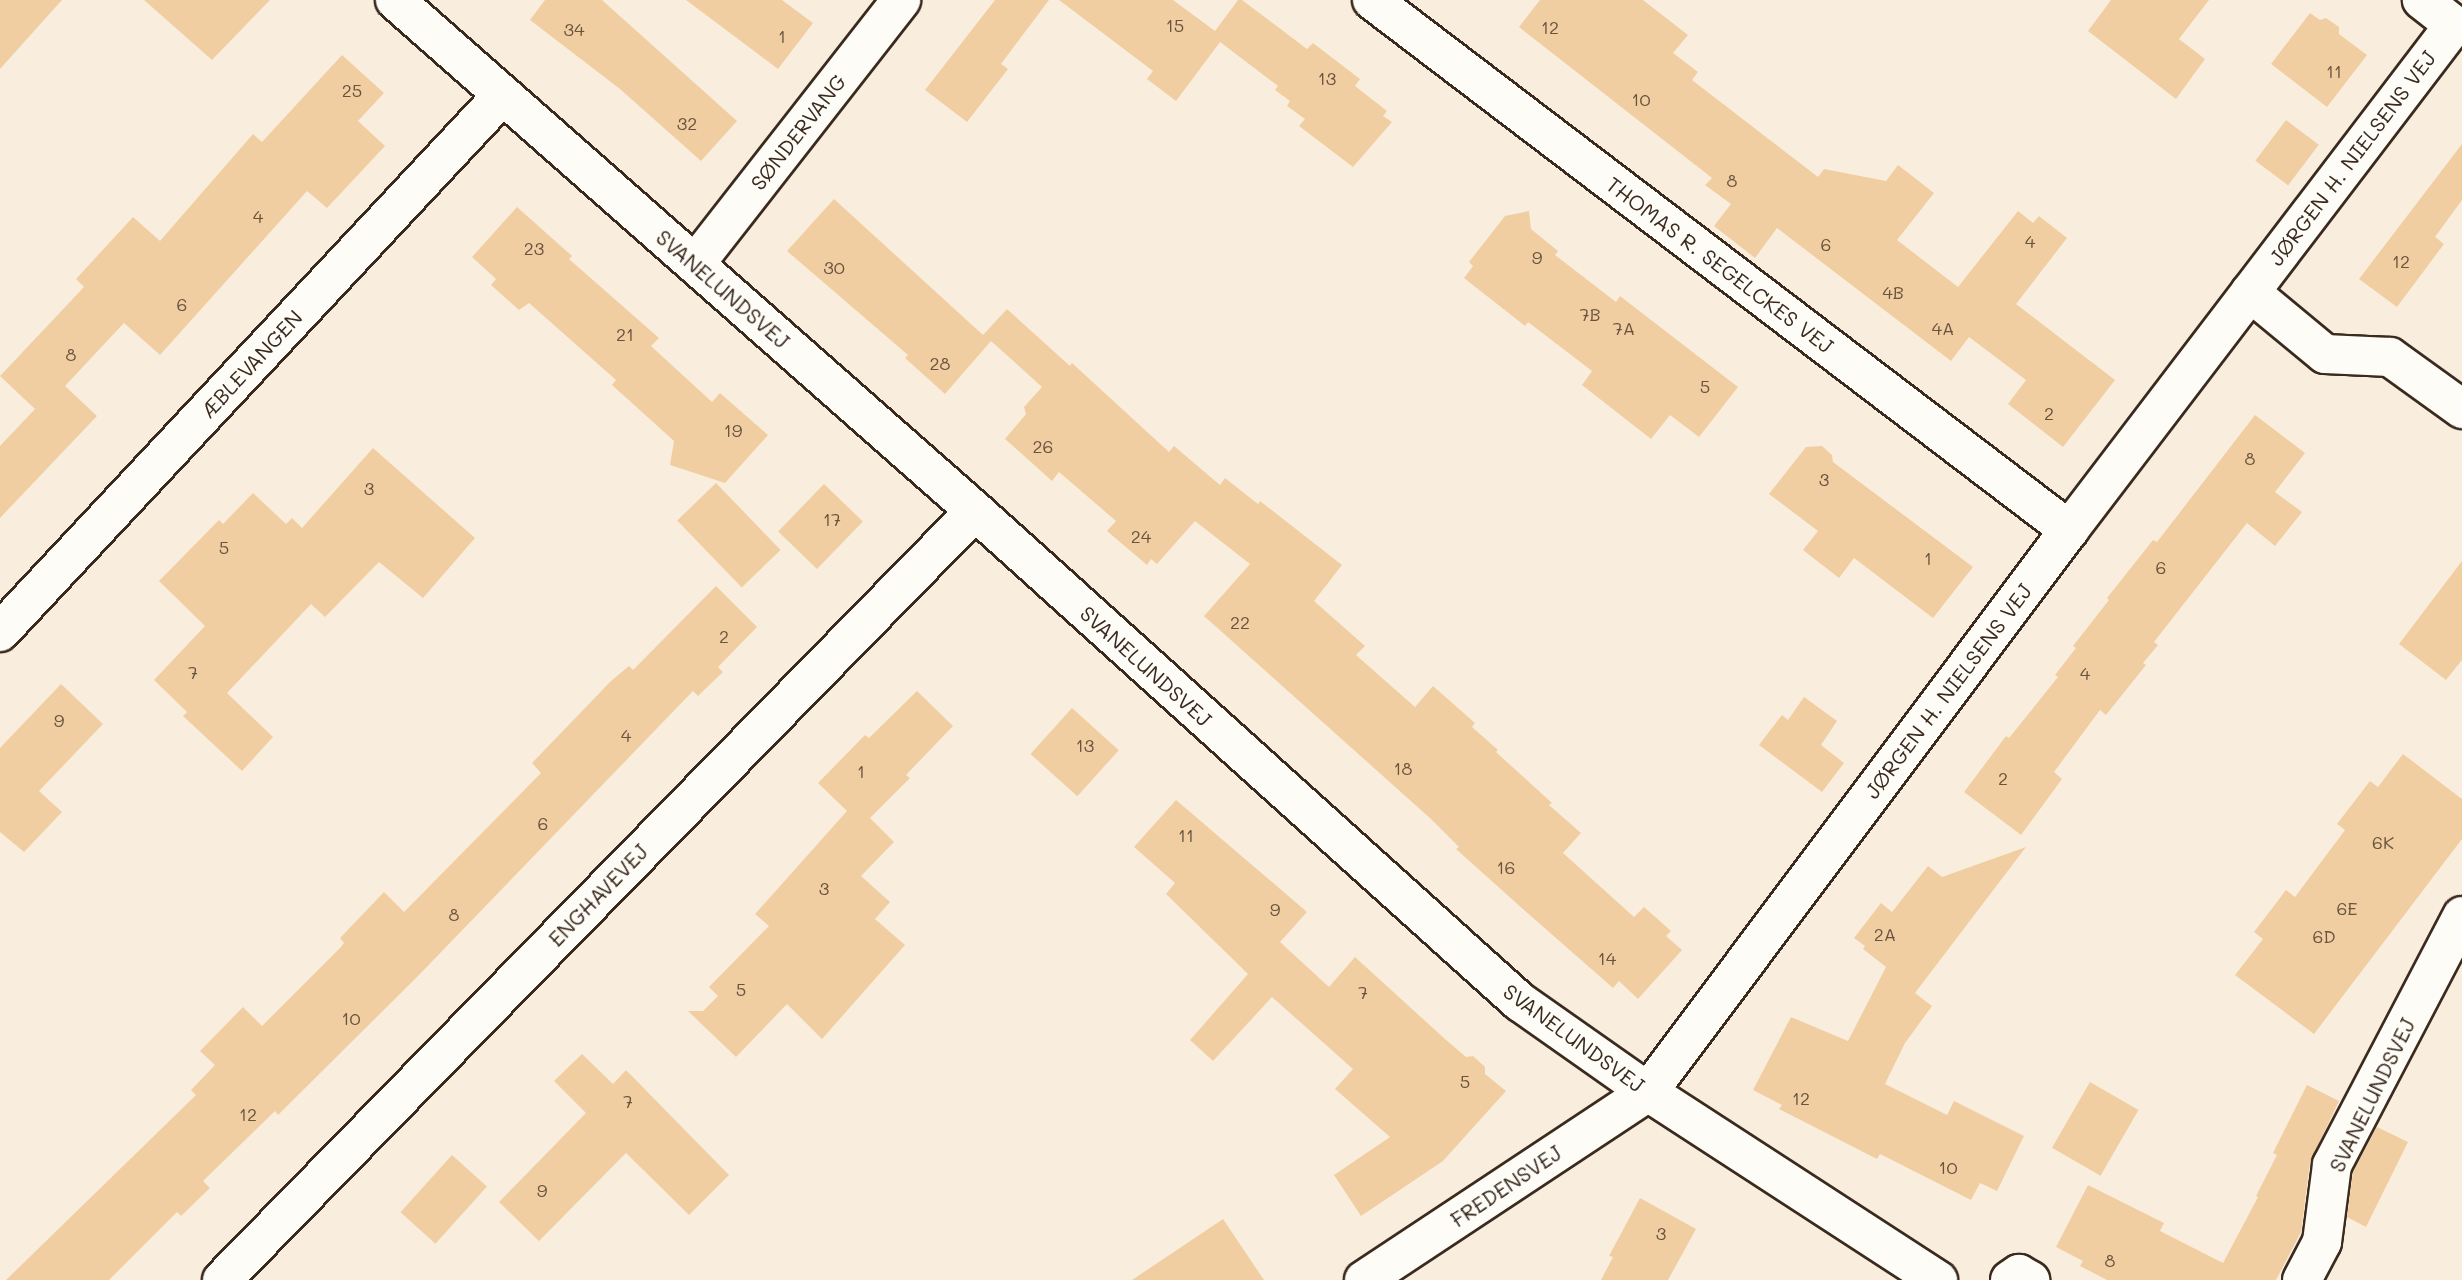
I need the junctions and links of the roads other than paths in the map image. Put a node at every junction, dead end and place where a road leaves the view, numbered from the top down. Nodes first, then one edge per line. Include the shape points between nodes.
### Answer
1 (394, 0) edge
2 (901, 0) edge
3 (1372, 0) edge
4 (2422, 0) edge
5 (502, 96) junction
6 (695, 264) junction
7 (2250, 292) junction
8 (2462, 409) edge
9 (975, 511) junction
10 (2069, 530) junction
11 (0, 632) edge
12 (2462, 916) edge
13 (1648, 1092) junction
14 (222, 1280) edge
15 (1364, 1280) edge
16 (1938, 1280) edge
17 (2010, 1280) edge
18 (2030, 1280) edge
19 (2302, 1280) edge

1 - 5 street, SVANELUNDSVEJ
2 - 6 street, SØNDERVANG
3 - 10 street, THOMAS R. SEGELCKES VEJ
4 - 7 street, JØRGEN H. NIELSENS VEJ via 2454,25
5 - 6 street, SVANELUNDSVEJ
5 - 11 street, ÆBLEVANGEN
6 - 9 street, SVANELUNDSVEJ
7 - 8 street via 2325,354 2390,357
7 - 10 street, JØRGEN H. NIELSENS VEJ
9 - 13 street, SVANELUNDSVEJ via 1510,993
9 - 14 street, ENGHAVEVEJ
10 - 13 street, JØRGEN H. NIELSENS VEJ
12 - 19 street, SVANELUNDSVEJ via 2332,1166 2322,1242
13 - 15 street, FREDENSVEJ
13 - 16 street, SVANELUNDSVEJ
17 - 18 street via 2019,1274

